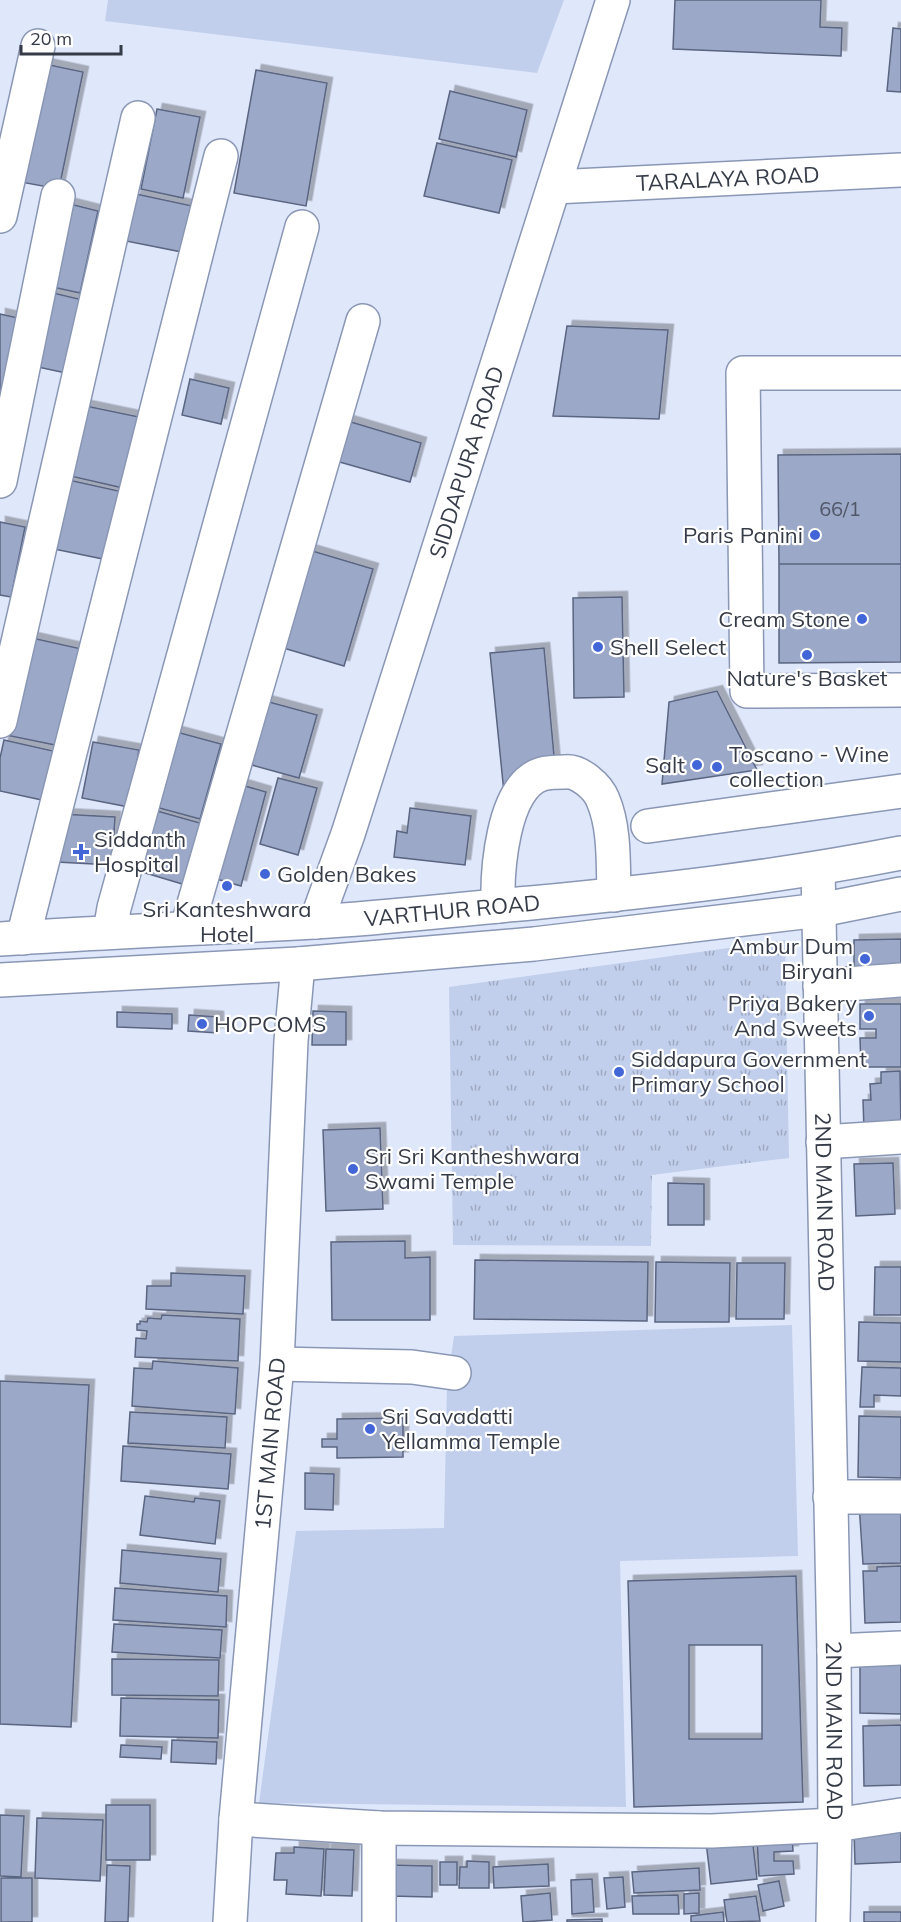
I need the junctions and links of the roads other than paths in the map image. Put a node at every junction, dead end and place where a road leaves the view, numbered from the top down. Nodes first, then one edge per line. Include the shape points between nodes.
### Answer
1 (613, 0) edge
2 (38, 46) dead end
3 (138, 118) dead end
4 (221, 156) dead end
5 (901, 170) edge
6 (554, 187) junction
7 (58, 196) dead end
8 (0, 216) edge
9 (302, 227) dead end
10 (363, 321) dead end
11 (901, 373) edge
12 (0, 481) edge
13 (901, 690) edge
14 (0, 721) edge
15 (901, 791) edge
16 (648, 826) dead end
17 (901, 854) edge
18 (818, 869) junction
19 (614, 894) junction
20 (901, 894) edge
21 (498, 906) junction
22 (820, 910) junction
23 (316, 922) junction
24 (187, 928) junction
25 (110, 931) junction
26 (11, 938) edge
27 (298, 964) junction
28 (0, 980) edge
29 (901, 980) edge
30 (820, 986) junction
31 (901, 1137) edge
32 (823, 1142) junction
33 (277, 1364) junction
34 (454, 1373) dead end
35 (830, 1497) junction
36 (901, 1497) edge
37 (901, 1648) edge
38 (834, 1651) junction
39 (901, 1815) edge
40 (236, 1819) junction
41 (835, 1825) junction
42 (379, 1828) junction
43 (230, 1922) edge
44 (379, 1922) edge
45 (833, 1922) edge

1 - 6 street, SIDDAPURA ROAD
2 - 8 street
3 - 14 street
4 - 26 street
5 - 6 street, TARALAYA ROAD
6 - 23 street, SIDDAPURA ROAD via 355,812
7 - 12 street
9 - 25 street
10 - 24 street
11 - 13 street via 743,373 747,691
15 - 16 street
17 - 18 street, VARTHUR ROAD
18 - 19 street, VARTHUR ROAD
18 - 22 street, 2ND MAIN ROAD
19 - 21 street, VARTHUR ROAD
19 - 21 street via 610,828 603,798 589,781 569,771 540,774 526,785 513,805 501,846
20 - 22 street, VARTHUR ROAD
21 - 23 street, VARTHUR ROAD
22 - 27 street, VARTHUR ROAD via 534,944
22 - 30 street, 2ND MAIN ROAD
23 - 24 street, VARTHUR ROAD
24 - 25 street, VARTHUR ROAD
25 - 26 street, VARTHUR ROAD
27 - 28 street, VARTHUR ROAD
27 - 33 street, 1ST MAIN ROAD
29 - 30 street
30 - 32 street, 2ND MAIN ROAD
31 - 32 street
32 - 35 street, 2ND MAIN ROAD
33 - 34 street via 412,1367
33 - 40 street, 1ST MAIN ROAD
35 - 36 street
35 - 38 street, 2ND MAIN ROAD
37 - 38 street
38 - 41 street, 2ND MAIN ROAD
39 - 41 street
40 - 42 street
40 - 43 street, 1ST MAIN ROAD
41 - 42 street via 712,1831
41 - 45 street, 2ND MAIN ROAD
42 - 44 street

